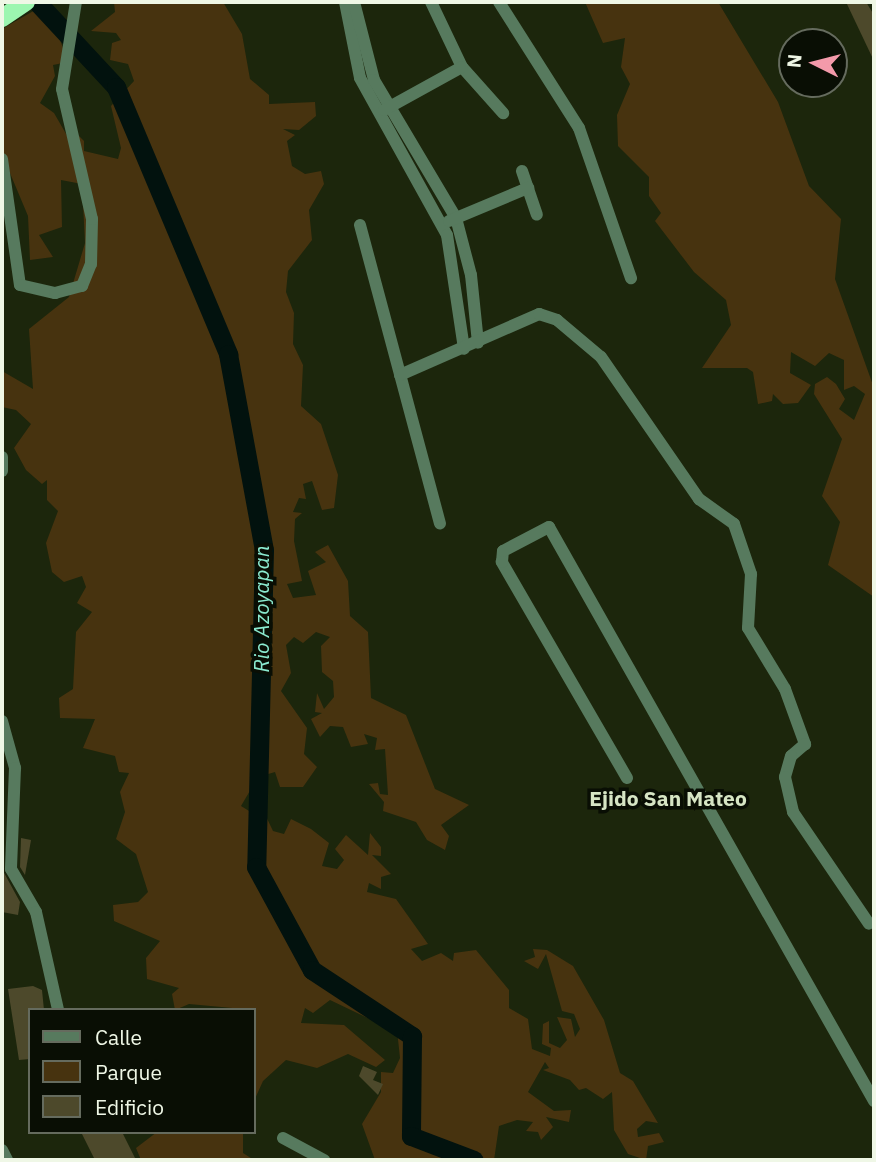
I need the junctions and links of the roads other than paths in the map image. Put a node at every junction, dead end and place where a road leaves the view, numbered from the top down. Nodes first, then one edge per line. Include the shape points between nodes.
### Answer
1 (26, 2) edge
2 (76, 2) edge
3 (345, 2) edge
4 (354, 2) edge
5 (431, 2) edge
6 (499, 2) edge
7 (2, 18) edge
8 (462, 67) junction
9 (390, 106) junction
10 (378, 113) junction
11 (503, 113) dead end
12 (2, 159) edge
13 (522, 171) dead end
14 (528, 188) junction
15 (537, 215) dead end
16 (456, 218) junction
17 (442, 224) junction
18 (360, 225) dead end
19 (631, 278) dead end
20 (478, 343) junction
21 (464, 349) junction
22 (400, 375) junction
23 (2, 457) edge
24 (2, 471) edge
25 (440, 523) dead end
26 (2, 721) edge
27 (627, 778) dead end
28 (869, 924) dead end
29 (58, 1008) edge
30 (874, 1101) edge
31 (284, 1138) dead end
32 (2, 1150) edge
33 (7, 1160) edge
34 (324, 1160) edge

1 - 7 highway
2 - 12 street via 64,82 86,170 91,264 82,286 55,293 25,291
3 - 10 street via 360,78
4 - 9 street via 374,79
5 - 8 street
6 - 19 street via 579,128
8 - 9 street
8 - 11 street
9 - 10 street
9 - 16 street
10 - 17 street
13 - 14 street
14 - 15 street
14 - 16 street
16 - 17 street
16 - 20 street via 471,275
17 - 21 street
18 - 22 street
20 - 21 street
20 - 28 street via 539,314 557,320 601,357 699,499 734,524 751,574 748,628 785,689 805,744 791,755 785,777 793,812
21 - 22 street
22 - 25 street
23 - 24 street
26 - 29 street via 15,768 11,869 36,912
27 - 30 street via 502,562 503,551 549,527
31 - 34 street
32 - 33 street

